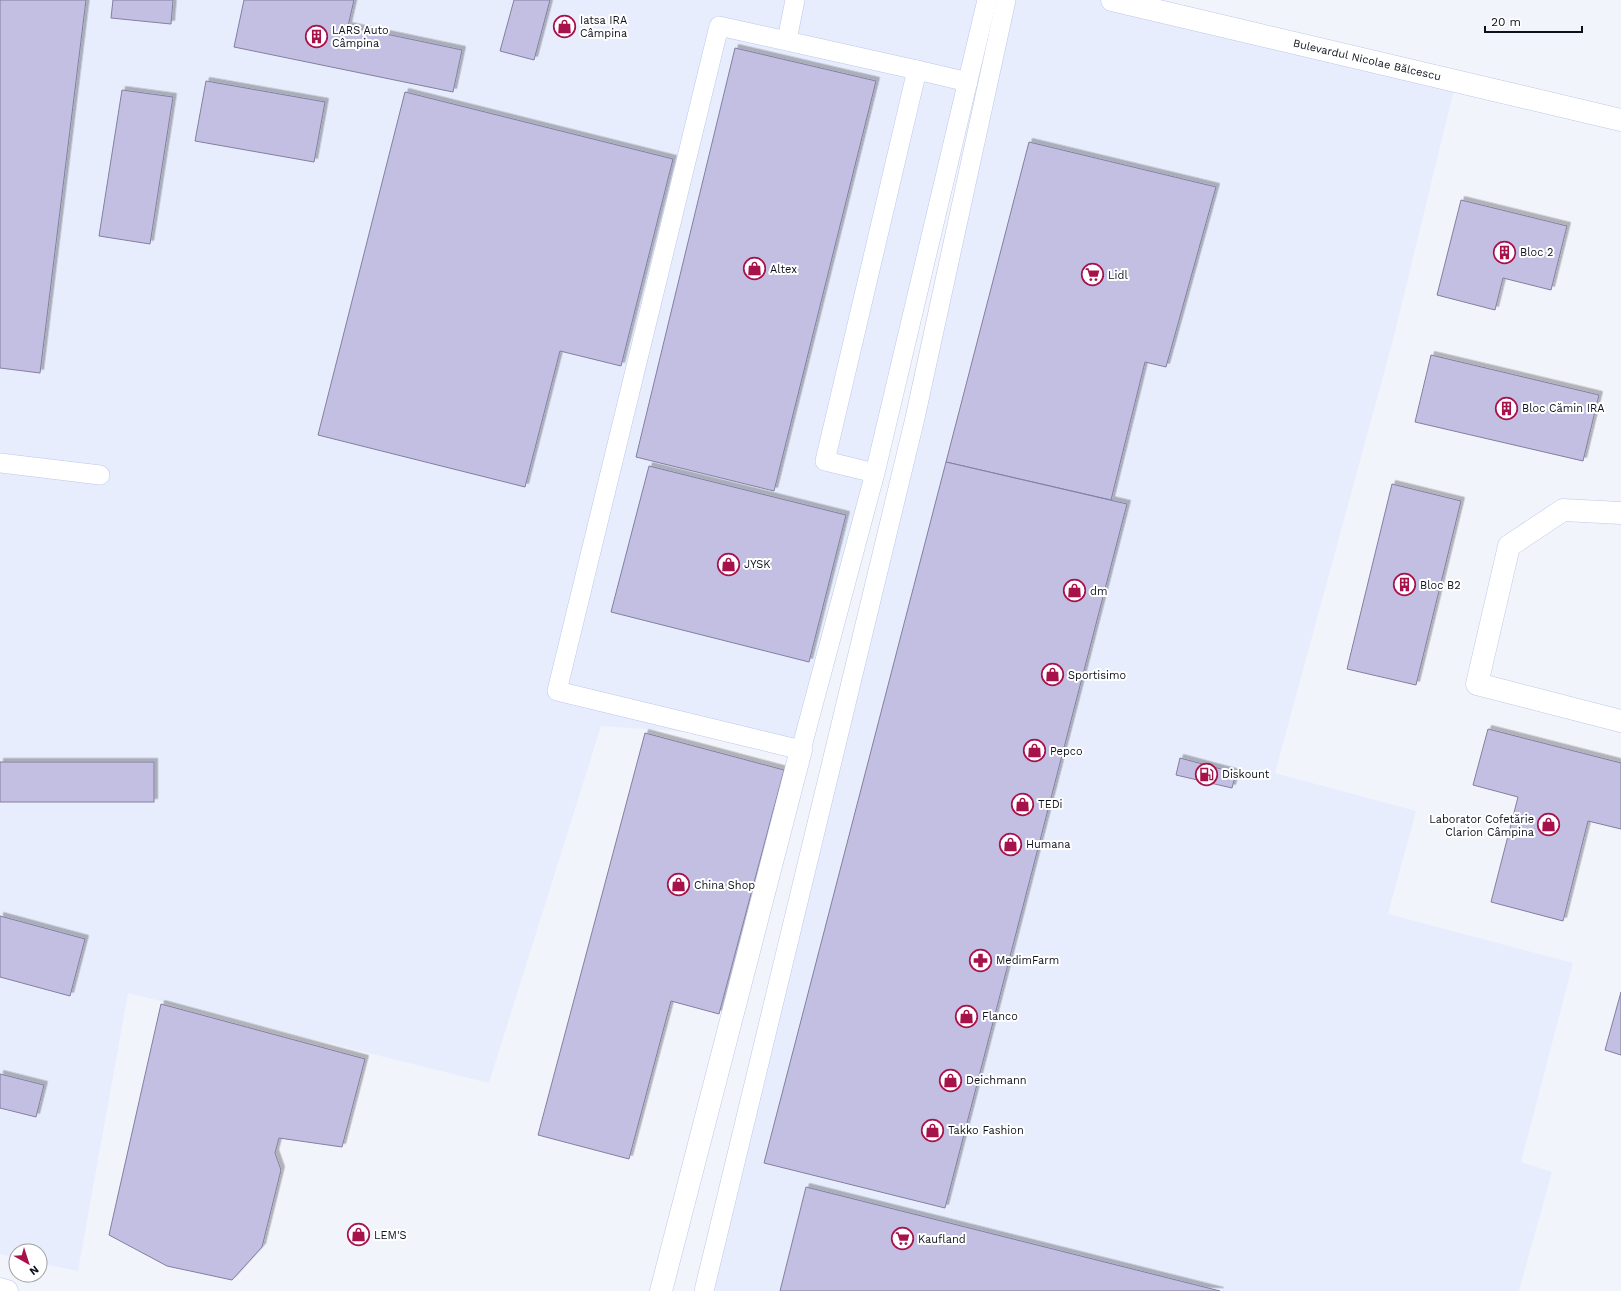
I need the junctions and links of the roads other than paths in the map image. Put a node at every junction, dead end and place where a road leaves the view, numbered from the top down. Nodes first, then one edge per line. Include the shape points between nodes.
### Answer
1 (795, 0) edge
2 (987, 0) edge
3 (1006, 0) edge
4 (1112, 0) edge
5 (787, 40) junction
6 (917, 70) junction
7 (968, 82) junction
8 (1621, 120) edge
9 (0, 463) edge
10 (875, 473) junction
11 (100, 475) dead end
12 (1621, 513) edge
13 (1621, 721) edge
14 (801, 750) junction
15 (0, 1289) edge
16 (7, 1291) edge
17 (661, 1291) edge
18 (704, 1291) edge

1 - 5 lane
2 - 7 lane
3 - 18 lane via 913,426
4 - 8 street, Bulevardul Nicolae Bălcescu
5 - 6 lane
5 - 14 lane via 719,26 557,691
6 - 7 lane
6 - 10 lane via 825,461
7 - 10 lane
9 - 11 lane
10 - 14 lane
12 - 13 street via 1564,510 1510,546 1477,684
14 - 17 street
15 - 16 street

